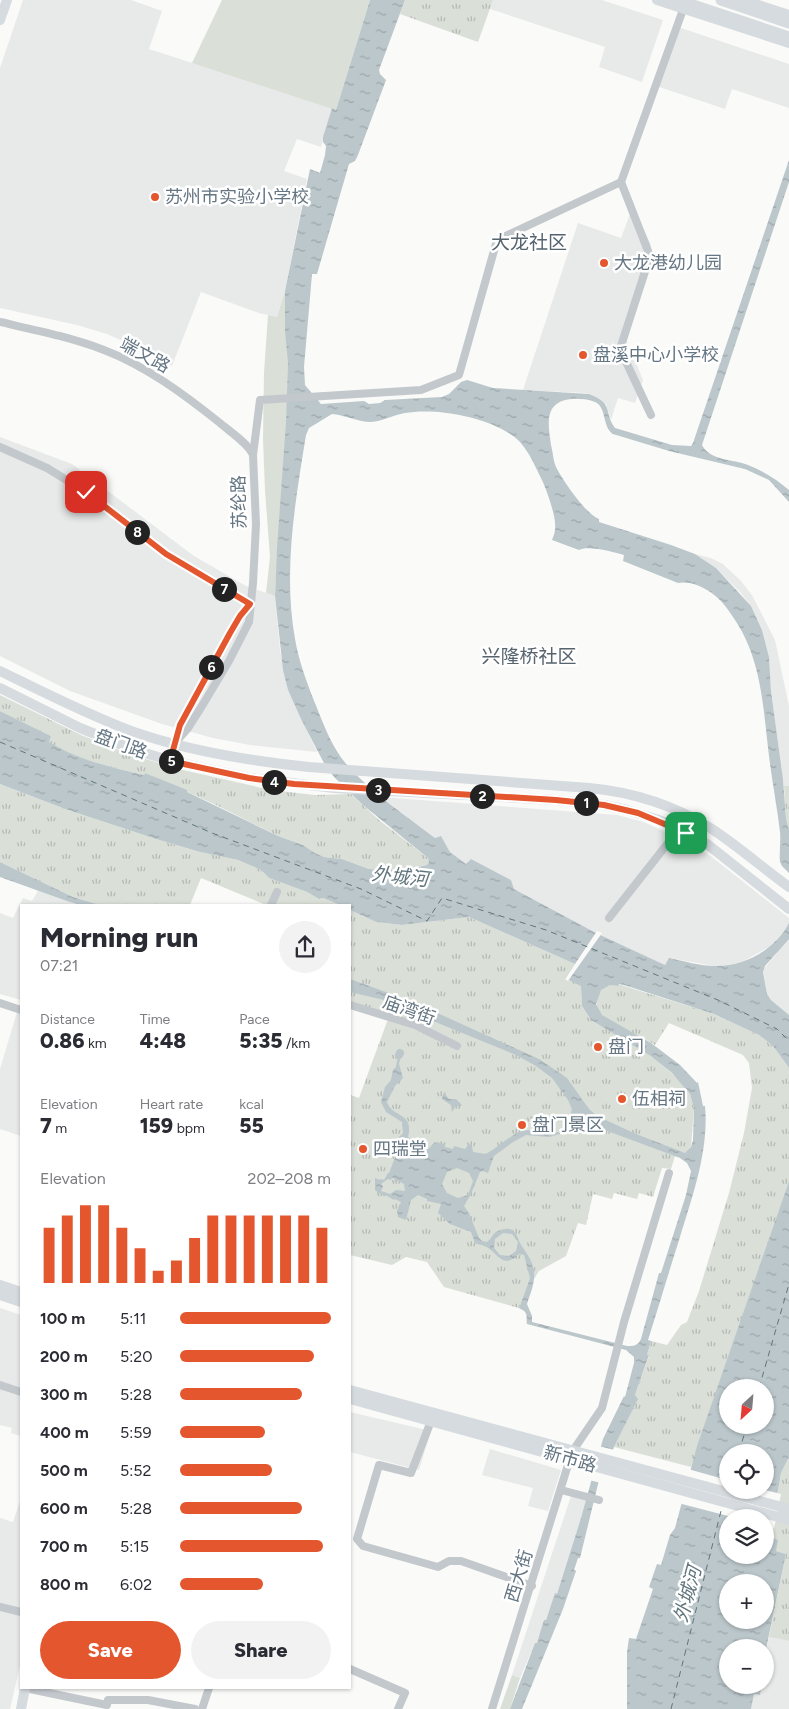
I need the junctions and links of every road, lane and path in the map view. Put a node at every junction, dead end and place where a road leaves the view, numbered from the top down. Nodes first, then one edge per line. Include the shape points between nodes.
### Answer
1 (7, 0) edge
2 (657, 0) edge
3 (721, 0) edge
4 (683, 3) edge
5 (743, 4) edge
6 (789, 15) edge
7 (1, 16) edge
8 (738, 20) junction
9 (789, 23) edge
10 (789, 37) edge
11 (789, 44) edge
12 (621, 182) junction
13 (0, 322) edge
14 (651, 415) dead end
15 (0, 447) edge
16 (253, 455) junction
17 (250, 604) junction
18 (0, 671) edge
19 (0, 688) edge
20 (174, 744) junction
21 (170, 761) junction
22 (687, 815) junction
23 (679, 829) junction
24 (789, 887) edge
25 (277, 892) dead end
26 (271, 904) edge
27 (789, 909) edge
28 (609, 918) dead end
29 (0, 1003) edge
30 (351, 1005) edge
31 (20, 1010) edge
32 (457, 1046) dead end
33 (669, 1173) dead end
34 (0, 1285) edge
35 (20, 1292) edge
36 (0, 1295) edge
37 (20, 1302) edge
38 (0, 1385) edge
39 (351, 1390) edge
40 (20, 1392) edge
41 (351, 1399) edge
42 (430, 1421) junction
43 (571, 1455) junction
44 (593, 1462) junction
45 (561, 1490) junction
46 (599, 1500) dead end
47 (789, 1509) edge
48 (789, 1520) edge
49 (532, 1586) junction
50 (0, 1607) edge
51 (20, 1612) edge
52 (351, 1669) edge
53 (25, 1689) edge
54 (30, 1689) edge
55 (209, 1689) edge
56 (20, 1709) edge
57 (195, 1709) edge
58 (202, 1709) edge
59 (398, 1709) edge
60 (492, 1709) edge

1 - 7 main road
2 - 4 main road
3 - 5 highway
4 - 8 highway
4 - 11 main road
4 - 12 street
5 - 6 highway
5 - 9 highway
8 - 10 highway
8 - 11 highway
12 - 14 street via 650,256 620,350
12 - 16 street, 苏纶路 via 497,240 460,375 421,390 260,400
13 - 16 street, 端文路 via 67,337 106,350 134,364 212,417
15 - 17 street via 47,468 86,492 166,554
16 - 17 street, 苏纶路 via 256,524
17 - 20 street via 230,633 180,725
17 - 20 street, 苏纶路 via 249,622 229,660 188,728
18 - 20 main road, 盘门路 via 97,717
19 - 21 main road, 盘门路 via 95,734
20 - 21 main road
20 - 22 main road, 盘门路 via 252,760 310,767 602,789 636,795
21 - 23 main road, 盘门路 via 249,778 334,788 604,805 638,813
22 - 23 street
22 - 24 main road, 盘门路
23 - 27 main road, 盘门路 via 714,849
23 - 28 street
25 - 26 street
29 - 31 street
30 - 32 street, 庙湾街 via 408,1023
33 - 43 street, 西大街 via 602,1408
34 - 35 main road
36 - 37 main road
38 - 40 street
39 - 43 main road, 新市路
41 - 42 main road, 新市路
42 - 43 main road, 新市路
42 - 49 street via 412,1473 379,1465 357,1539 363,1546 438,1567 449,1561 461,1561
43 - 44 main road, 新市路
43 - 45 street, 西大街
44 - 47 main road, 新市路
44 - 48 main road, 新市路
45 - 46 street
45 - 49 street, 西大街
49 - 60 street, 西大街
50 - 51 street
52 - 59 street via 404,1693
53 - 56 main road
54 - 57 street via 107,1705 108,1700 148,1700
55 - 58 street

